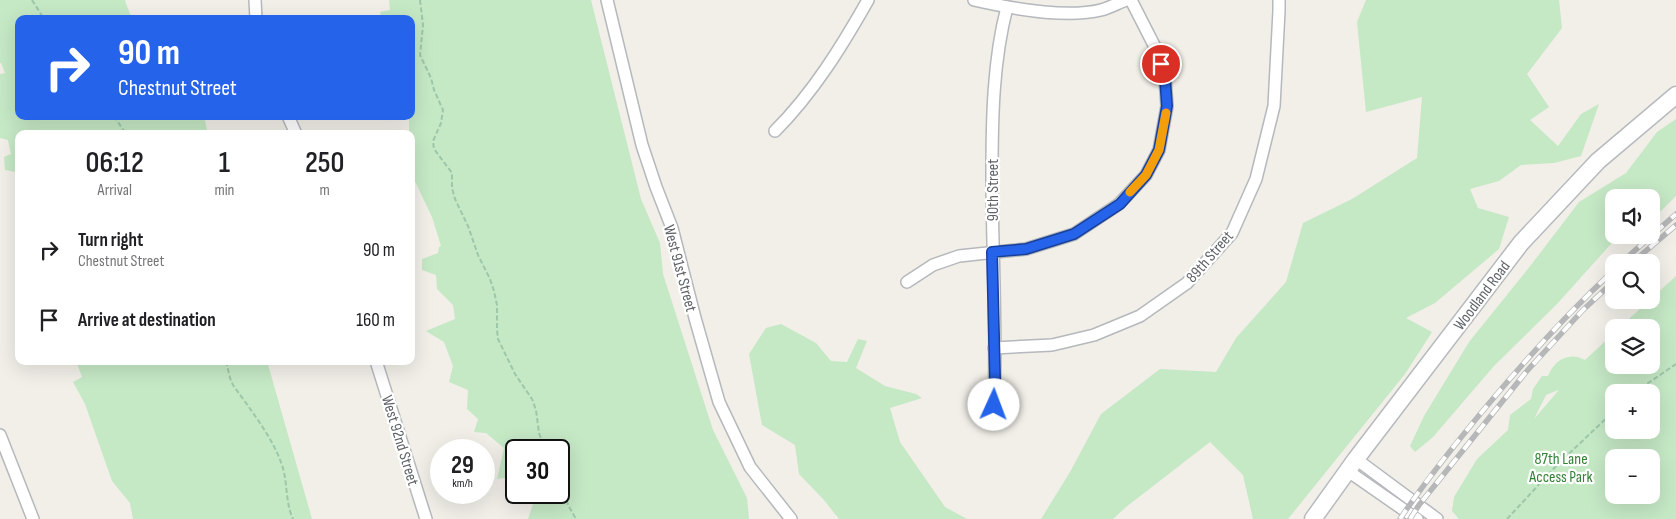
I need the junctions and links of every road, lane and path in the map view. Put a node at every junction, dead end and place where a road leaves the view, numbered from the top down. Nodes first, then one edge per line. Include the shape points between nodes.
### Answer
1 (32, 0) edge
2 (255, 0) edge
3 (420, 0) edge
4 (607, 0) edge
5 (868, 0) edge
6 (974, 0) edge
7 (1126, 0) edge
8 (1131, 0) edge
9 (1279, 0) edge
10 (1007, 7) junction
11 (41, 15) edge
12 (256, 15) edge
13 (1676, 95) edge
14 (775, 131) dead end
15 (992, 252) junction
16 (907, 282) dead end
17 (994, 348) junction
18 (1676, 364) edge
19 (227, 365) edge
20 (377, 365) edge
21 (1647, 384) edge
22 (994, 405) dead end
23 (1605, 420) edge
24 (0, 435) edge
25 (541, 439) edge
26 (1352, 465) junction
27 (568, 504) edge
28 (33, 519) edge
29 (293, 519) edge
30 (426, 519) edge
31 (576, 519) edge
32 (791, 519) edge
33 (1313, 519) edge
34 (1417, 519) edge
35 (1436, 519) edge
36 (1507, 519) edge

1 - 11 path
2 - 12 street
3 - 25 path via 423,25 420,55 443,110 433,141 434,149 452,173 452,188 494,291 498,339 532,399
4 - 32 street, West 91st Street via 642,145 672,228 719,402 750,467
5 - 14 street via 801,103
6 - 10 street
7 - 10 street via 1101,10 1071,14
8 - 15 street via 1157,51 1165,78 1167,106 1159,150 1146,175 1120,204 1074,234 1026,249
9 - 17 street, 89th Street via 1274,106 1256,179 1232,233 1187,283 1140,316 1094,335 1052,345
10 - 15 street, 90th Street via 994,84
13 - 26 main road, Woodland Road via 1598,161 1521,243
15 - 16 street via 959,256 933,265
15 - 17 street, 90th Street
17 - 22 street, 90th Street
18 - 21 path
19 - 29 path via 233,385 266,434 282,465
20 - 30 street, West 92nd Street
23 - 36 path
24 - 28 street
26 - 33 main road, Woodland Road
26 - 34 street
26 - 35 street
27 - 31 path

